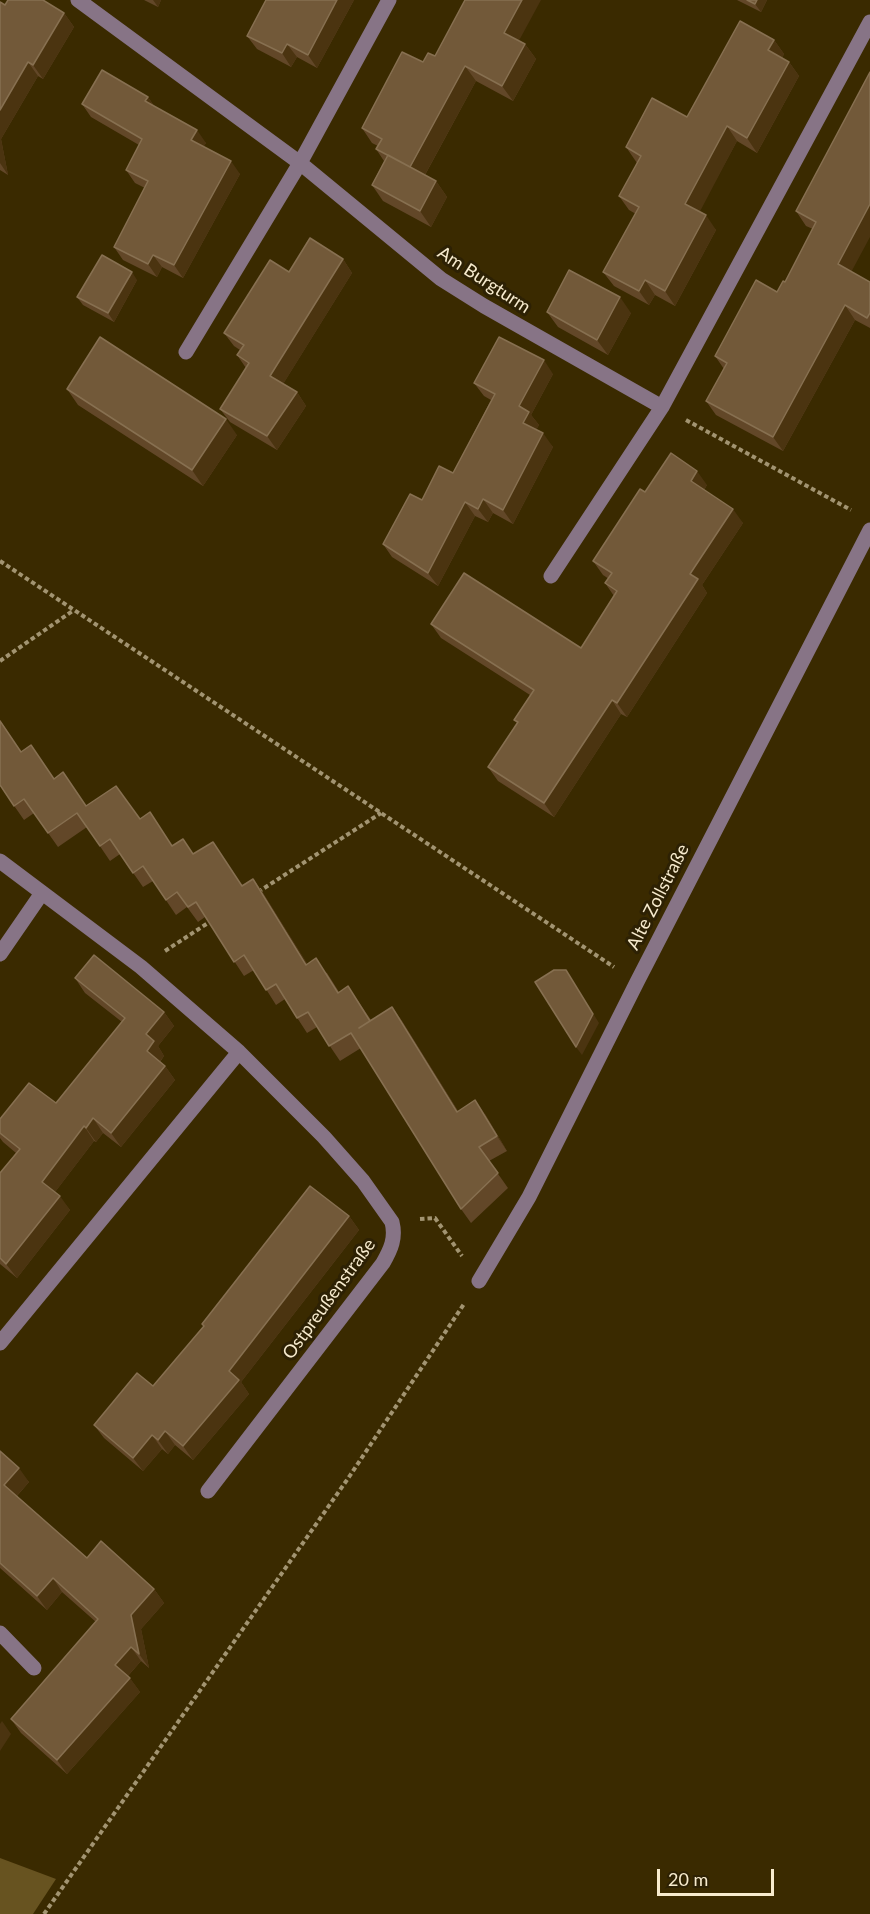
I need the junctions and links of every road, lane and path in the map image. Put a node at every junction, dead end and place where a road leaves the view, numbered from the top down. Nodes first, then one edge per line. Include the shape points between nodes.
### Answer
1 (78, 0) edge
2 (389, 0) edge
3 (870, 22) edge
4 (300, 163) junction
5 (186, 352) dead end
6 (662, 407) junction
7 (860, 514) dead end
8 (870, 530) edge
9 (0, 561) edge
10 (551, 576) dead end
11 (74, 610) junction
12 (0, 661) edge
13 (381, 813) junction
14 (0, 861) edge
15 (42, 893) junction
16 (251, 896) edge
17 (221, 915) edge
18 (0, 954) edge
19 (141, 967) junction
20 (637, 982) junction
21 (239, 1052) junction
22 (392, 1222) junction
23 (479, 1281) junction
24 (0, 1342) edge
25 (208, 1491) dead end
26 (0, 1633) edge
27 (34, 1668) dead end
28 (44, 1914) edge

1 - 4 street, Am Burgturm
2 - 4 street
3 - 6 street
4 - 5 street
4 - 6 street, Am Burgturm via 441,279
6 - 7 path
6 - 10 street
8 - 20 street, Alte Zollstraße
9 - 11 path
11 - 12 path
11 - 13 path
13 - 16 path
13 - 20 path
14 - 15 street
15 - 18 street
15 - 19 street
17 - 19 path
19 - 21 street
20 - 23 street, Alte Zollstraße via 529,1197
21 - 22 street via 324,1137
21 - 24 street
22 - 23 path via 435,1218
22 - 25 street, Ostpreußenstraße via 392,1245 383,1263
23 - 28 path via 355,1467
26 - 27 street

